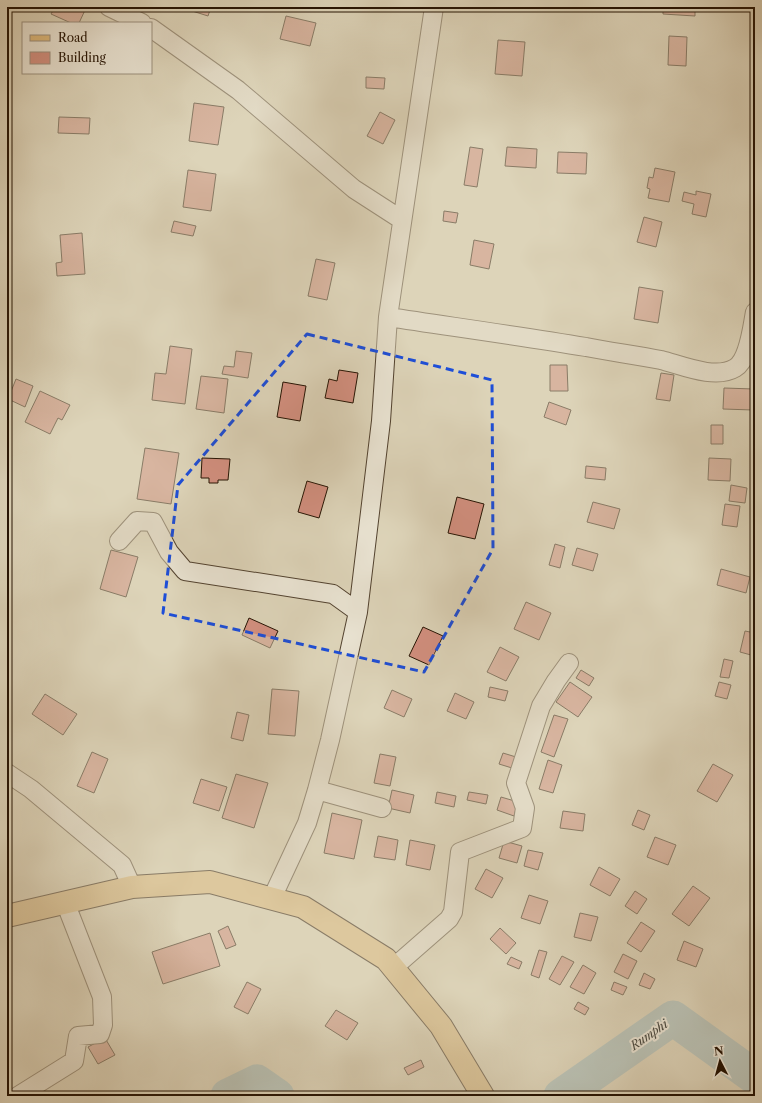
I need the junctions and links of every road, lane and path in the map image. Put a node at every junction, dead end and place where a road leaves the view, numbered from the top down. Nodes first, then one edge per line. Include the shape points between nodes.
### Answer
1 (109, 7) edge
2 (434, 7) edge
3 (140, 22) edge
4 (152, 29) edge
5 (402, 220) junction
6 (755, 312) edge
7 (388, 317) junction
8 (119, 541) dead end
9 (358, 612) junction
10 (569, 663) dead end
11 (7, 772) edge
12 (317, 790) junction
13 (382, 808) dead end
14 (132, 888) junction
15 (272, 898) junction
16 (65, 902) junction
17 (7, 916) edge
18 (393, 968) junction
19 (18, 1096) edge
20 (483, 1096) edge

1 - 3 street
2 - 5 street
4 - 5 street via 238,90 354,189
5 - 7 street
6 - 7 street via 749,344 742,361 735,368 721,372 696,371 662,360
7 - 9 street via 381,422
8 - 9 street via 137,521 153,522 170,552 185,571 333,594
9 - 12 street
10 - 18 street via 542,706 516,783 525,808 522,828 460,852 453,912 449,919
11 - 14 street via 122,865
12 - 13 street
12 - 15 street via 307,823
14 - 15 main road via 210,882
14 - 16 main road
15 - 18 main road via 303,907 386,959
16 - 17 main road
16 - 19 street via 102,997 103,1025 100,1034 78,1036 74,1061
18 - 20 main road via 441,1026

